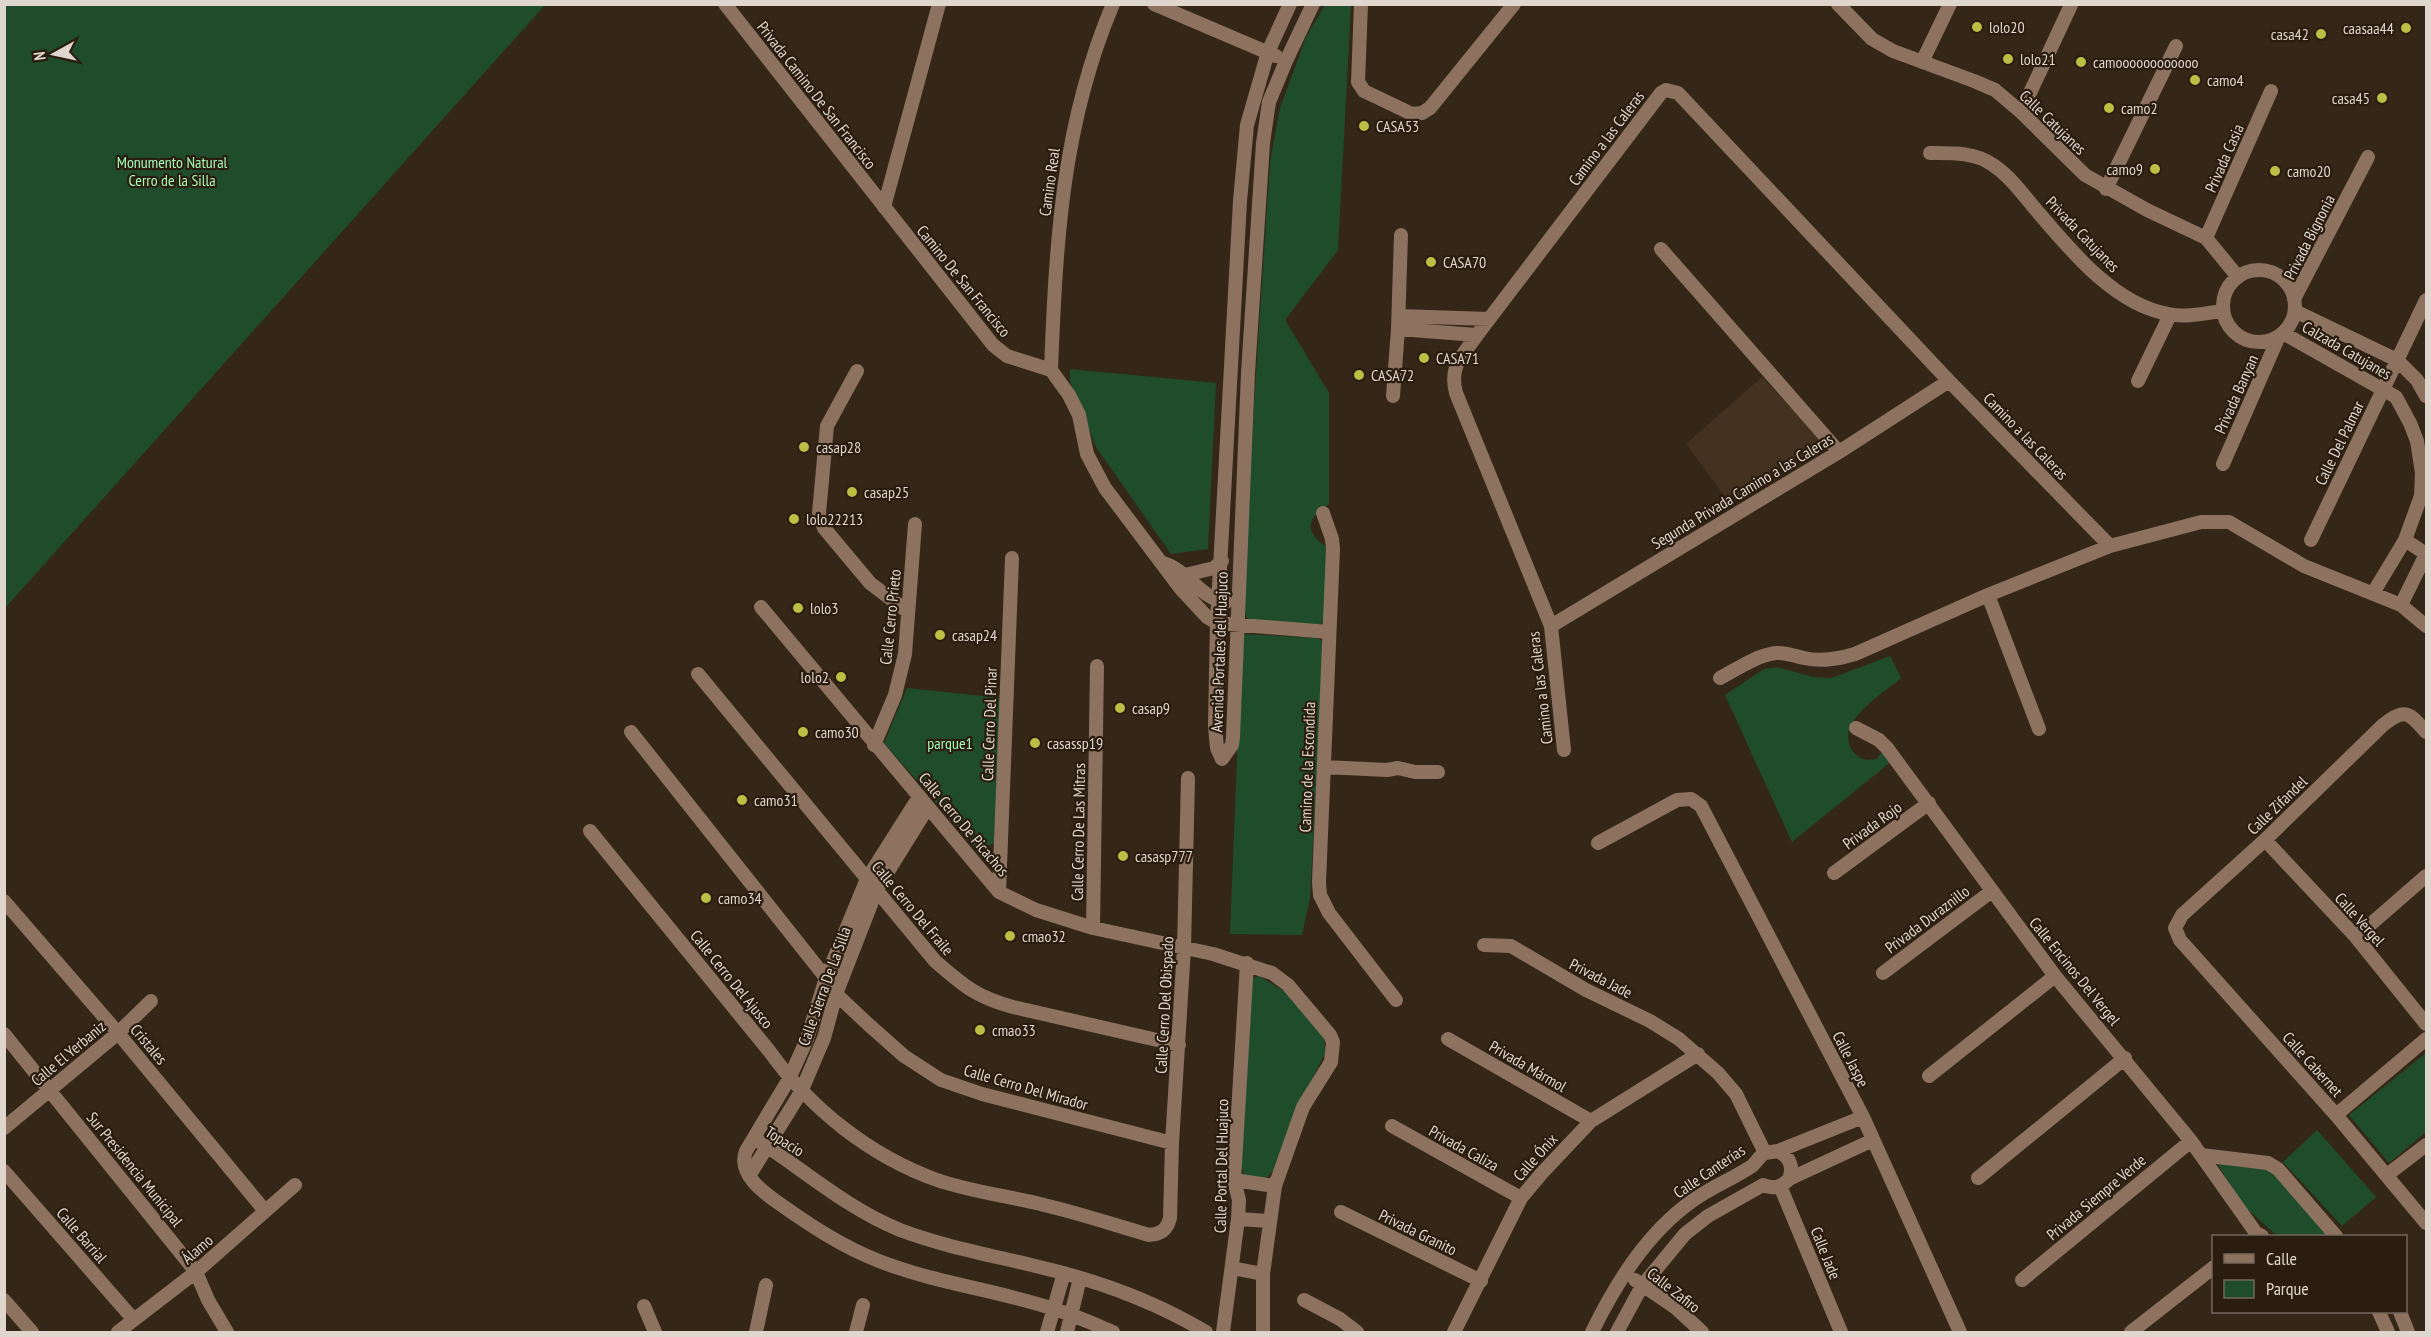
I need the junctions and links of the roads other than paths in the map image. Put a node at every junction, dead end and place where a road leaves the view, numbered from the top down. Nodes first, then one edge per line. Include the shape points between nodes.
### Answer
1 (725, 4) edge
2 (939, 4) edge
3 (1113, 4) edge
4 (1154, 4) edge
5 (1290, 4) edge
6 (1313, 4) edge
7 (1361, 4) edge
8 (1514, 4) edge
9 (1838, 4) edge
10 (1950, 4) edge
11 (2071, 5) edge
12 (2176, 46) dead end
13 (1268, 52) junction
14 (1286, 61) junction
15 (1922, 62) junction
16 (2271, 91) dead end
17 (2021, 112) junction
18 (1930, 153) dead end
19 (2368, 157) dead end
20 (2106, 189) junction
21 (884, 207) junction
22 (1401, 235) dead end
23 (2206, 238) junction
24 (1661, 249) dead end
25 (2238, 277) junction
26 (2427, 300) edge
27 (2295, 305) junction
28 (2223, 311) junction
29 (2170, 315) junction
30 (1489, 319) junction
31 (1398, 322) junction
32 (2282, 334) junction
33 (1477, 335) junction
34 (2397, 360) junction
35 (1051, 370) junction
36 (856, 371) dead end
37 (1949, 381) junction
38 (2138, 381) dead end
39 (2384, 389) junction
40 (1393, 396) dead end
41 (2427, 396) edge
42 (1839, 452) junction
43 (2223, 464) dead end
44 (2425, 472) edge
45 (1323, 513) dead end
46 (915, 524) dead end
47 (2311, 540) dead end
48 (2405, 540) junction
49 (2110, 546) junction
50 (2427, 554) edge
51 (1012, 558) dead end
52 (1222, 561) junction
53 (1163, 563) junction
54 (1185, 575) junction
55 (2373, 593) junction
56 (1988, 595) junction
57 (1220, 601) junction
58 (1237, 603) junction
59 (2401, 605) junction
60 (761, 607) dead end
61 (908, 612) junction
62 (1217, 623) junction
63 (1237, 625) junction
64 (2427, 626) edge
65 (1551, 627) junction
66 (1329, 632) junction
67 (1097, 666) dead end
68 (698, 674) dead end
69 (1720, 678) dead end
70 (1856, 728) dead end
71 (2039, 729) dead end
72 (631, 732) dead end
73 (2427, 732) edge
74 (874, 745) junction
75 (1563, 750) dead end
76 (1324, 767) junction
77 (1438, 772) dead end
78 (1188, 778) dead end
79 (924, 802) junction
80 (1929, 803) junction
81 (590, 831) dead end
82 (2265, 840) junction
83 (1598, 843) dead end
84 (1834, 873) dead end
85 (2427, 876) edge
86 (872, 884) junction
87 (1992, 891) junction
88 (999, 892) junction
89 (4, 901) edge
90 (1093, 928) junction
91 (2175, 928) joint
92 (2356, 937) junction
93 (1484, 945) dead end
94 (1184, 948) junction
95 (1247, 963) junction
96 (1883, 973) dead end
97 (2055, 976) junction
98 (826, 978) junction
99 (836, 994) junction
100 (1396, 1000) dead end
101 (151, 1001) dead end
102 (2427, 1024) edge
103 (118, 1033) junction
104 (4, 1034) edge
105 (1448, 1039) dead end
106 (2427, 1039) edge
107 (1179, 1045) junction
108 (1698, 1054) junction
109 (2125, 1058) junction
110 (1929, 1076) dead end
111 (789, 1079) junction
112 (51, 1090) junction
113 (801, 1092) junction
114 (2336, 1115) junction
115 (1863, 1117) junction
116 (1591, 1121) junction
117 (1392, 1126) dead end
118 (4, 1128) edge
119 (754, 1138) junction
120 (1873, 1140) junction
121 (2191, 1141) junction
122 (1172, 1143) junction
123 (2427, 1145) edge
124 (768, 1147) junction
125 (1771, 1152) junction
126 (2201, 1155) junction
127 (1755, 1164) junction
128 (4, 1171) edge
129 (2387, 1175) junction
130 (749, 1176) junction
131 (1978, 1178) dead end
132 (1234, 1180) junction
133 (1785, 1183) junction
134 (295, 1185) dead end
135 (1763, 1185) junction
136 (1275, 1186) junction
137 (1521, 1198) junction
138 (265, 1211) junction
139 (1341, 1212) dead end
140 (1238, 1219) junction
141 (1269, 1221) junction
142 (2427, 1223) edge
143 (1164, 1231) joint
144 (2256, 1235) edge
145 (2335, 1235) edge
146 (1232, 1268) junction
147 (2212, 1269) edge
148 (196, 1272) junction
149 (1064, 1273) junction
150 (1626, 1273) junction
151 (1263, 1274) junction
152 (1080, 1278) junction
153 (2022, 1280) dead end
154 (1481, 1281) junction
155 (766, 1285) dead end
156 (1642, 1286) junction
157 (4, 1300) edge
158 (1304, 1300) dead end
159 (863, 1305) dead end
160 (644, 1306) dead end
161 (1053, 1308) junction
162 (2380, 1313) edge
163 (2401, 1313) edge
164 (1071, 1315) junction
165 (134, 1320) junction
166 (32, 1332) edge
167 (118, 1332) edge
168 (226, 1332) edge
169 (655, 1332) edge
170 (756, 1332) edge
171 (856, 1332) edge
172 (1047, 1332) edge
173 (1067, 1332) edge
174 (1113, 1332) edge
175 (1206, 1332) edge
176 (1223, 1332) edge
177 (1263, 1332) edge
178 (1357, 1332) edge
179 (1454, 1332) edge
180 (1592, 1332) edge
181 (1617, 1332) edge
182 (1701, 1332) edge
183 (1841, 1332) edge
184 (1960, 1332) edge
185 (2131, 1332) edge
186 (2388, 1332) edge
187 (2408, 1332) edge

1 - 21 street, Privada Camino De San Francisco
2 - 21 street
3 - 35 street, Camino Real via 1095,48 1073,130 1056,262
4 - 13 street
5 - 13 street, Avenida Portales del Huajuco
6 - 14 street, Avenida Portales del Huajuco
7 - 8 street via 1358,82 1364,91 1412,114 1430,108
9 - 15 street, Calle Catujanes via 1872,39
10 - 15 street
11 - 17 street
12 - 20 street
13 - 14 street
13 - 52 street, Avenida Portales del Huajuco via 1247,125 1242,180
14 - 58 street, Avenida Portales del Huajuco via 1269,102 1263,143
15 - 17 street, Calle Catujanes via 1995,90
16 - 23 street, Privada Casia
17 - 20 street, Calle Catujanes via 2085,175
18 - 29 street, Privada Catujanes via 1977,157 1992,164 2066,245 2116,291 2149,309
19 - 27 street, Privada Bignonia
20 - 23 street, Calle Catujanes
21 - 35 street, Camino De San Francisco via 998,351
22 - 31 street
23 - 25 street, Calle Catujanes
24 - 42 street
25 - 27 street via 2249,271 2272,272 2290,288
25 - 28 street via 2226,292
26 - 34 street, Calle Del Palmar
27 - 32 street via 2291,323
27 - 34 street, Calzada Catujanes
28 - 29 street, Privada Catujanes
28 - 32 street via 2227,323 2244,339 2269,341
29 - 38 street
30 - 31 street
30 - 33 street, Camino a las Caleras
30 - 37 street, Camino a las Caleras via 1661,93 1672,90
31 - 33 street
31 - 40 street
32 - 39 street, Calzada Catujanes
32 - 43 street, Privada Banyan
33 - 65 street, Camino a las Caleras via 1456,365 1453,379
34 - 39 street, Calle Del Palmar
34 - 41 street, Calzada Catujanes
35 - 53 street via 1079,415 1094,470
36 - 61 street via 827,426 819,513 824,528 870,583
37 - 42 street, Segunda Privada Camino a las Caleras
37 - 49 street, Camino a las Caleras
39 - 44 street, Calzada Catujanes via 2396,398 2410,423
39 - 47 street, Calle Del Palmar
42 - 65 street, Segunda Privada Camino a las Caleras
44 - 48 street, Calzada Catujanes
45 - 66 street, Camino de la Escondida via 1333,549
46 - 61 street, Calle Cerro Prieto
48 - 50 street
48 - 55 street, Calzada Catujanes
49 - 55 street via 2202,522 2229,522 2304,566
49 - 56 street
50 - 59 street
51 - 88 street, Calle Cerro Del Pinar
52 - 54 street via 1214,568
52 - 57 street, Avenida Portales del Huajuco
53 - 54 street
53 - 62 street via 1193,603
54 - 57 street via 1204,593
55 - 59 street
56 - 69 street via 1855,654 1820,660 1775,653
56 - 71 street
57 - 58 street
57 - 62 street, Avenida Portales del Huajuco
58 - 63 street, Avenida Portales del Huajuco
59 - 64 street
60 - 74 street, Calle Cerro De Picachos
61 - 74 street, Calle Cerro Prieto via 905,654 896,695
62 - 63 street
62 - 63 street, Avenida Portales del Huajuco via 1215,726 1222,759 1233,737
63 - 66 street
65 - 75 street, Camino a las Caleras
66 - 76 street, Camino de la Escondida
67 - 90 street, Calle Cerro De Las Mitras
68 - 86 street, Calle Cerro Del Fraile
70 - 80 street, Calle Encinos Del Vergel via 1887,748
72 - 98 street, Calle Cerro Del Mirador
73 - 82 street, Calle Zifandel via 2407,713 2383,725
74 - 79 street, Calle Cerro De Picachos
76 - 77 street
76 - 100 street, Camino de la Escondida via 1320,895 1329,913
78 - 94 street, Calle Cerro Del Obispado
79 - 86 street, Calle Sierra De La Silla
79 - 88 street, Calle Cerro De Picachos
80 - 84 street, Privada Rojo
80 - 87 street, Calle Encinos Del Vergel
81 - 111 street, Calle Cerro Del Ajusco
82 - 91 street, Calle Zifandel via 2182,915
82 - 92 street, Calle Vergel
83 - 115 street, Calle Jaspe via 1677,800 1691,799 1701,806
85 - 92 street
86 - 98 street, Calle Sierra De La Silla
86 - 99 street, Calle Sierra De La Silla
86 - 107 street, Calle Cerro Del Fraile via 935,961 986,1000
87 - 96 street, Privada Duraznillo
87 - 97 street, Calle Encinos Del Vergel
88 - 90 street, Calle Cerro De Picachos via 1036,910
89 - 103 street, Cristales
90 - 94 street, Calle Cerro De Picachos
91 - 114 street, Calle Cabernet via 2180,940
92 - 102 street, Calle Vergel
93 - 108 street, Privada Jade via 1511,946 1586,990 1650,1021
94 - 95 street, Calle Cerro De Picachos
94 - 107 street, Calle Cerro Del Obispado
95 - 132 street, Calle Portal Del Huajuco
95 - 136 street, Calle Cerro De Picachos via 1272,972 1288,985 1333,1042 1331,1062 1303,1107
97 - 109 street, Calle Encinos Del Vergel
97 - 110 street
98 - 99 street, Calle Cerro Del Mirador
98 - 111 street, Calle Sierra De La Silla
99 - 113 street, Calle Sierra De La Silla via 824,1038
99 - 122 street, Calle Cerro Del Mirador via 904,1056 941,1080
101 - 103 street, Calle El Yerbaniz
103 - 112 street, Calle El Yerbaniz
103 - 138 street, Cristales
104 - 112 street, Sur Presidencia Municipal
105 - 116 street, Privada Mármol
106 - 114 street
107 - 122 street, Calle Cerro Del Obispado
108 - 116 street, Calle Ónix
108 - 125 street, Calle Jade via 1736,1094
109 - 121 street, Calle Encinos Del Vergel
109 - 131 street
111 - 113 street, Calle Cerro Del Ajusco
111 - 119 street, Calle Sierra De La Silla
112 - 118 street, Calle El Yerbaniz
112 - 148 street, Sur Presidencia Municipal
113 - 124 street, Calle Sierra De La Silla
113 - 143 street, Calle Cerro Del Ajusco via 848,1133 938,1180 1149,1235
114 - 129 street, Calle Cabernet
115 - 120 street, Calle Jaspe
115 - 125 street, Calle Canterías
116 - 137 street, Calle Ónix
117 - 137 street, Privada Caliza
119 - 124 street, Topacio
119 - 130 street, Topacio via 744,1157
120 - 133 street
120 - 184 street, Calle Jaspe
121 - 126 street, Calle Encinos Del Vergel
121 - 153 street, Privada Siempre Verde
122 - 143 street, Calle Cerro Del Obispado via 1170,1218
123 - 129 street
124 - 130 street, Calle Sierra De La Silla
124 - 149 street, Topacio via 841,1199 901,1230
125 - 127 street, Calle Canterías
125 - 133 street, Calle Jade via 1789,1160 1791,1170
126 - 144 street, Calle Encinos Del Vergel
126 - 145 street via 2268,1163 2278,1169
127 - 135 street via 1757,1179
127 - 150 street, Calle Canterías via 1693,1200 1664,1224
128 - 165 street, Calle Barrial
129 - 142 street, Calle Cabernet
130 - 161 street via 768,1196 814,1228 878,1260
132 - 136 street
132 - 140 street, Calle Portal Del Huajuco
133 - 135 street
133 - 183 street, Calle Jade
134 - 138 street, Álamo
135 - 156 street via 1708,1216 1685,1234
136 - 141 street
137 - 154 street, Calle Ónix
138 - 148 street, Álamo
139 - 154 street, Privada Granito
140 - 141 street
140 - 146 street, Calle Portal Del Huajuco
141 - 151 street
146 - 151 street
146 - 176 street, Calle Portal Del Huajuco
147 - 185 street
148 - 165 street, Álamo
148 - 168 street, Sur Presidencia Municipal
149 - 152 street, Topacio
149 - 161 street
150 - 156 street, Calle Zafiro
150 - 180 street, Calle Canterías
151 - 177 street
152 - 164 street
152 - 175 street, Topacio via 1170,1312
154 - 179 street, Calle Ónix
155 - 170 street
156 - 181 street
156 - 182 street, Calle Zafiro via 1676,1308
157 - 166 street
158 - 178 street
159 - 171 street
160 - 169 street
161 - 164 street
161 - 172 street
162 - 186 street
163 - 187 street
164 - 173 street
164 - 174 street
165 - 167 street, Álamo

